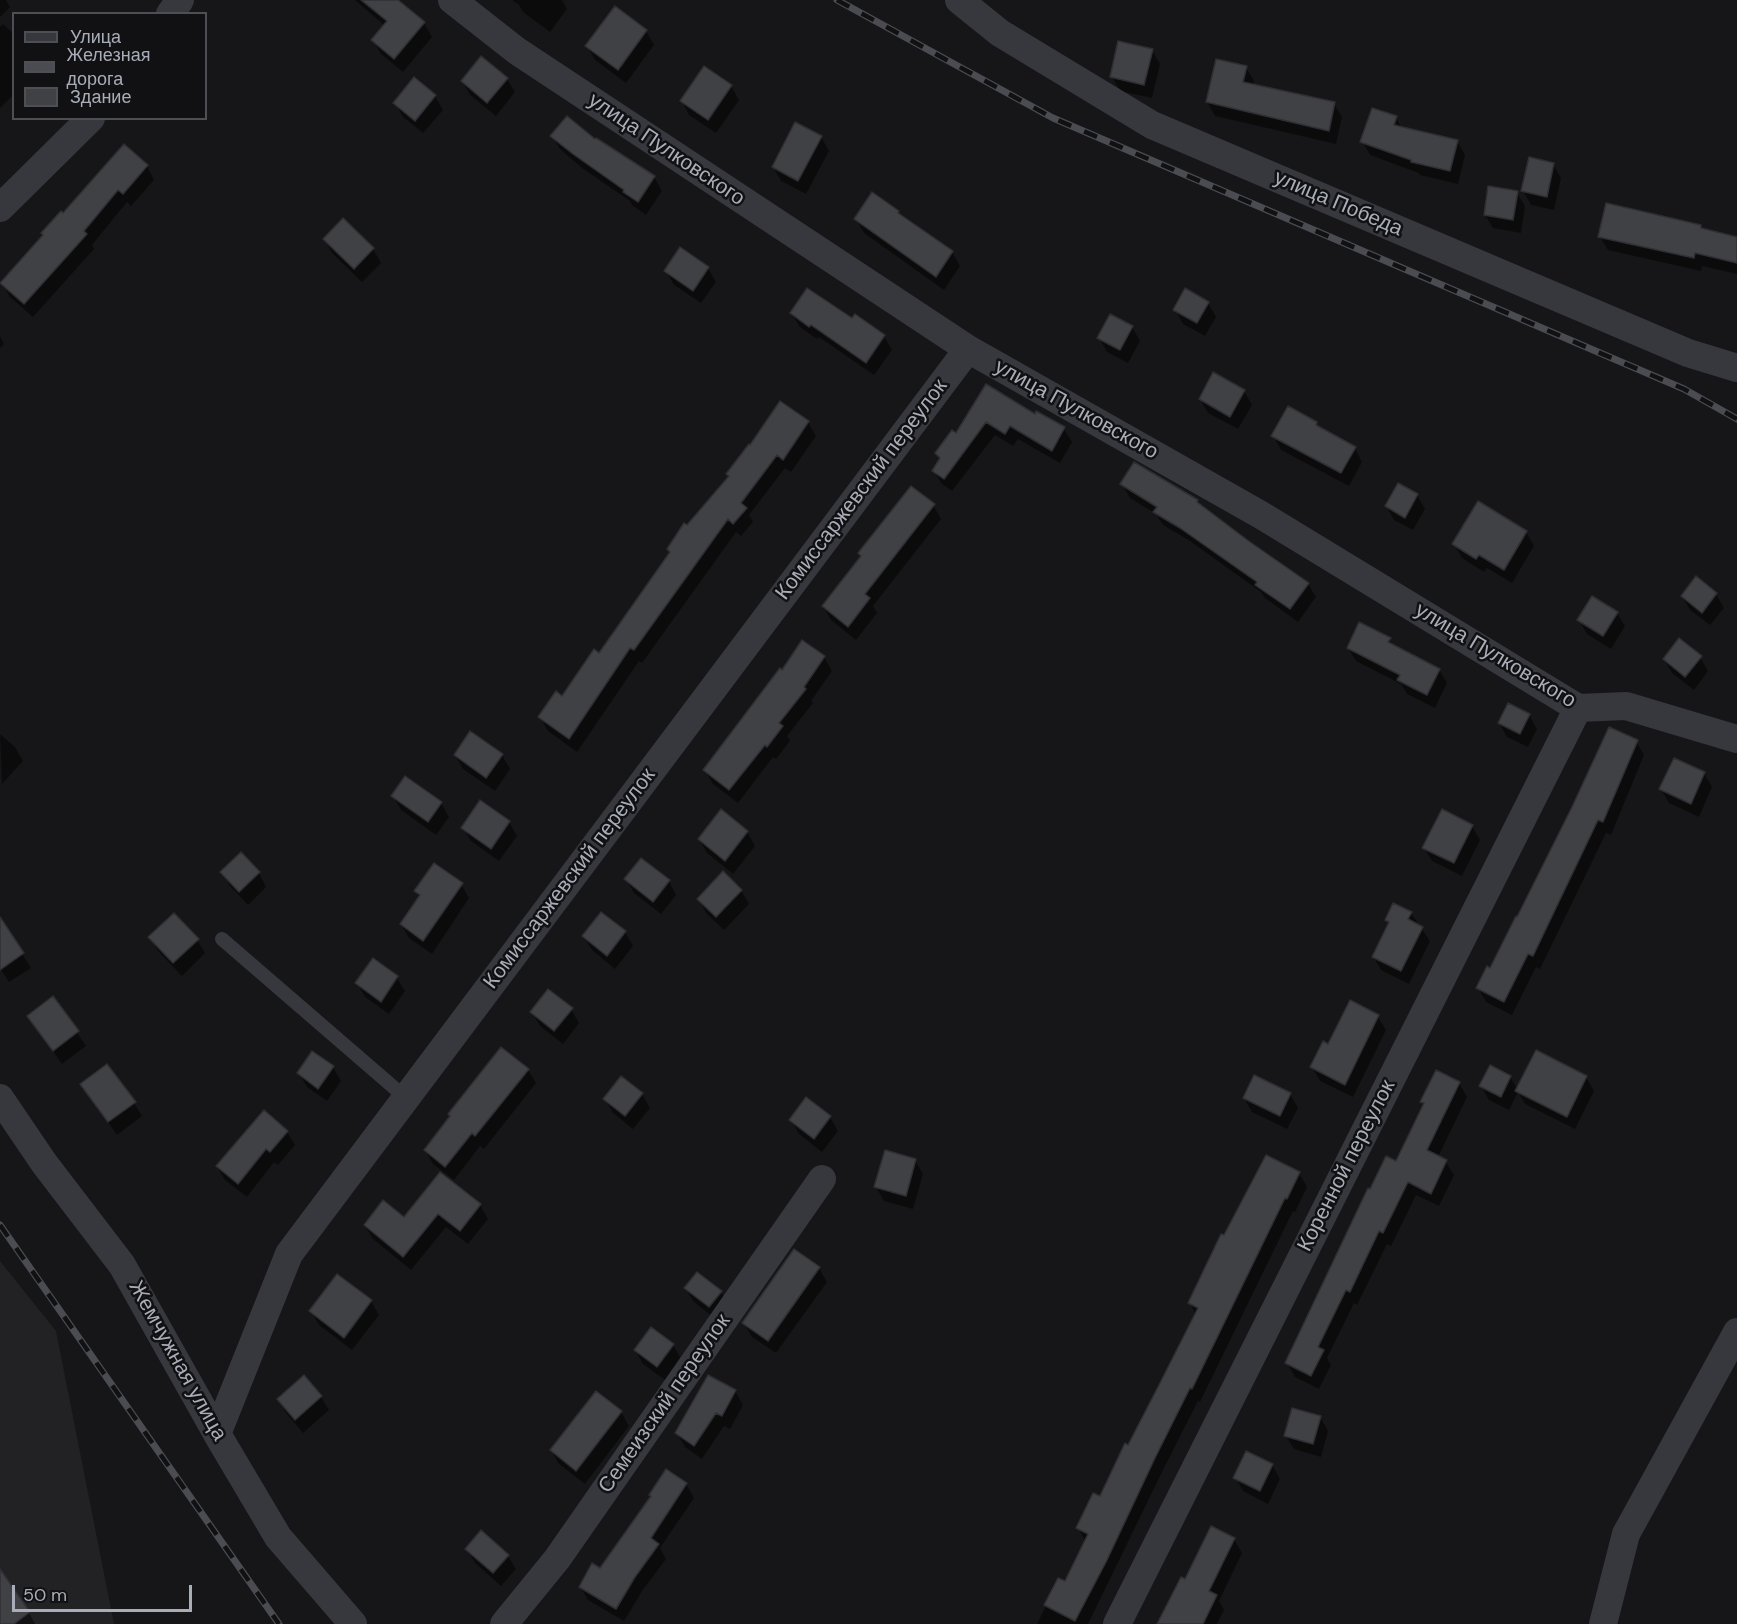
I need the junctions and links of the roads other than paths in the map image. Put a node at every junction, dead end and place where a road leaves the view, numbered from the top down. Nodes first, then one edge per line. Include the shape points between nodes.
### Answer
1 (452, 0) edge
2 (959, 0) edge
3 (89, 120) edge
4 (0, 208) edge
5 (968, 350) junction
6 (1737, 368) edge
7 (1578, 708) junction
8 (1737, 739) edge
9 (222, 939) dead end
10 (0, 1098) edge
11 (406, 1098) junction
12 (822, 1179) dead end
13 (1737, 1332) edge
14 (217, 1434) junction
15 (353, 1624) edge
16 (504, 1624) edge
17 (1117, 1624) edge
18 (1603, 1624) edge

1 - 5 street, улица Пулковского via 517,51
2 - 6 street, улица Победа via 1000,33 1152,125 1688,353
3 - 4 street
5 - 7 street, улица Пулковского via 1261,515
5 - 11 street, Комиссаржевский переулок
7 - 8 street, улица Пулковского via 1626,706
7 - 17 street, Коренной переулок
9 - 11 lane
10 - 14 street, Жемчужная улица via 122,1265
11 - 14 street, Комиссаржевский переулок via 289,1254
12 - 16 street, Семеизский переулок via 557,1559
13 - 18 street via 1626,1534
14 - 15 street, Жемчужная улица via 278,1537

